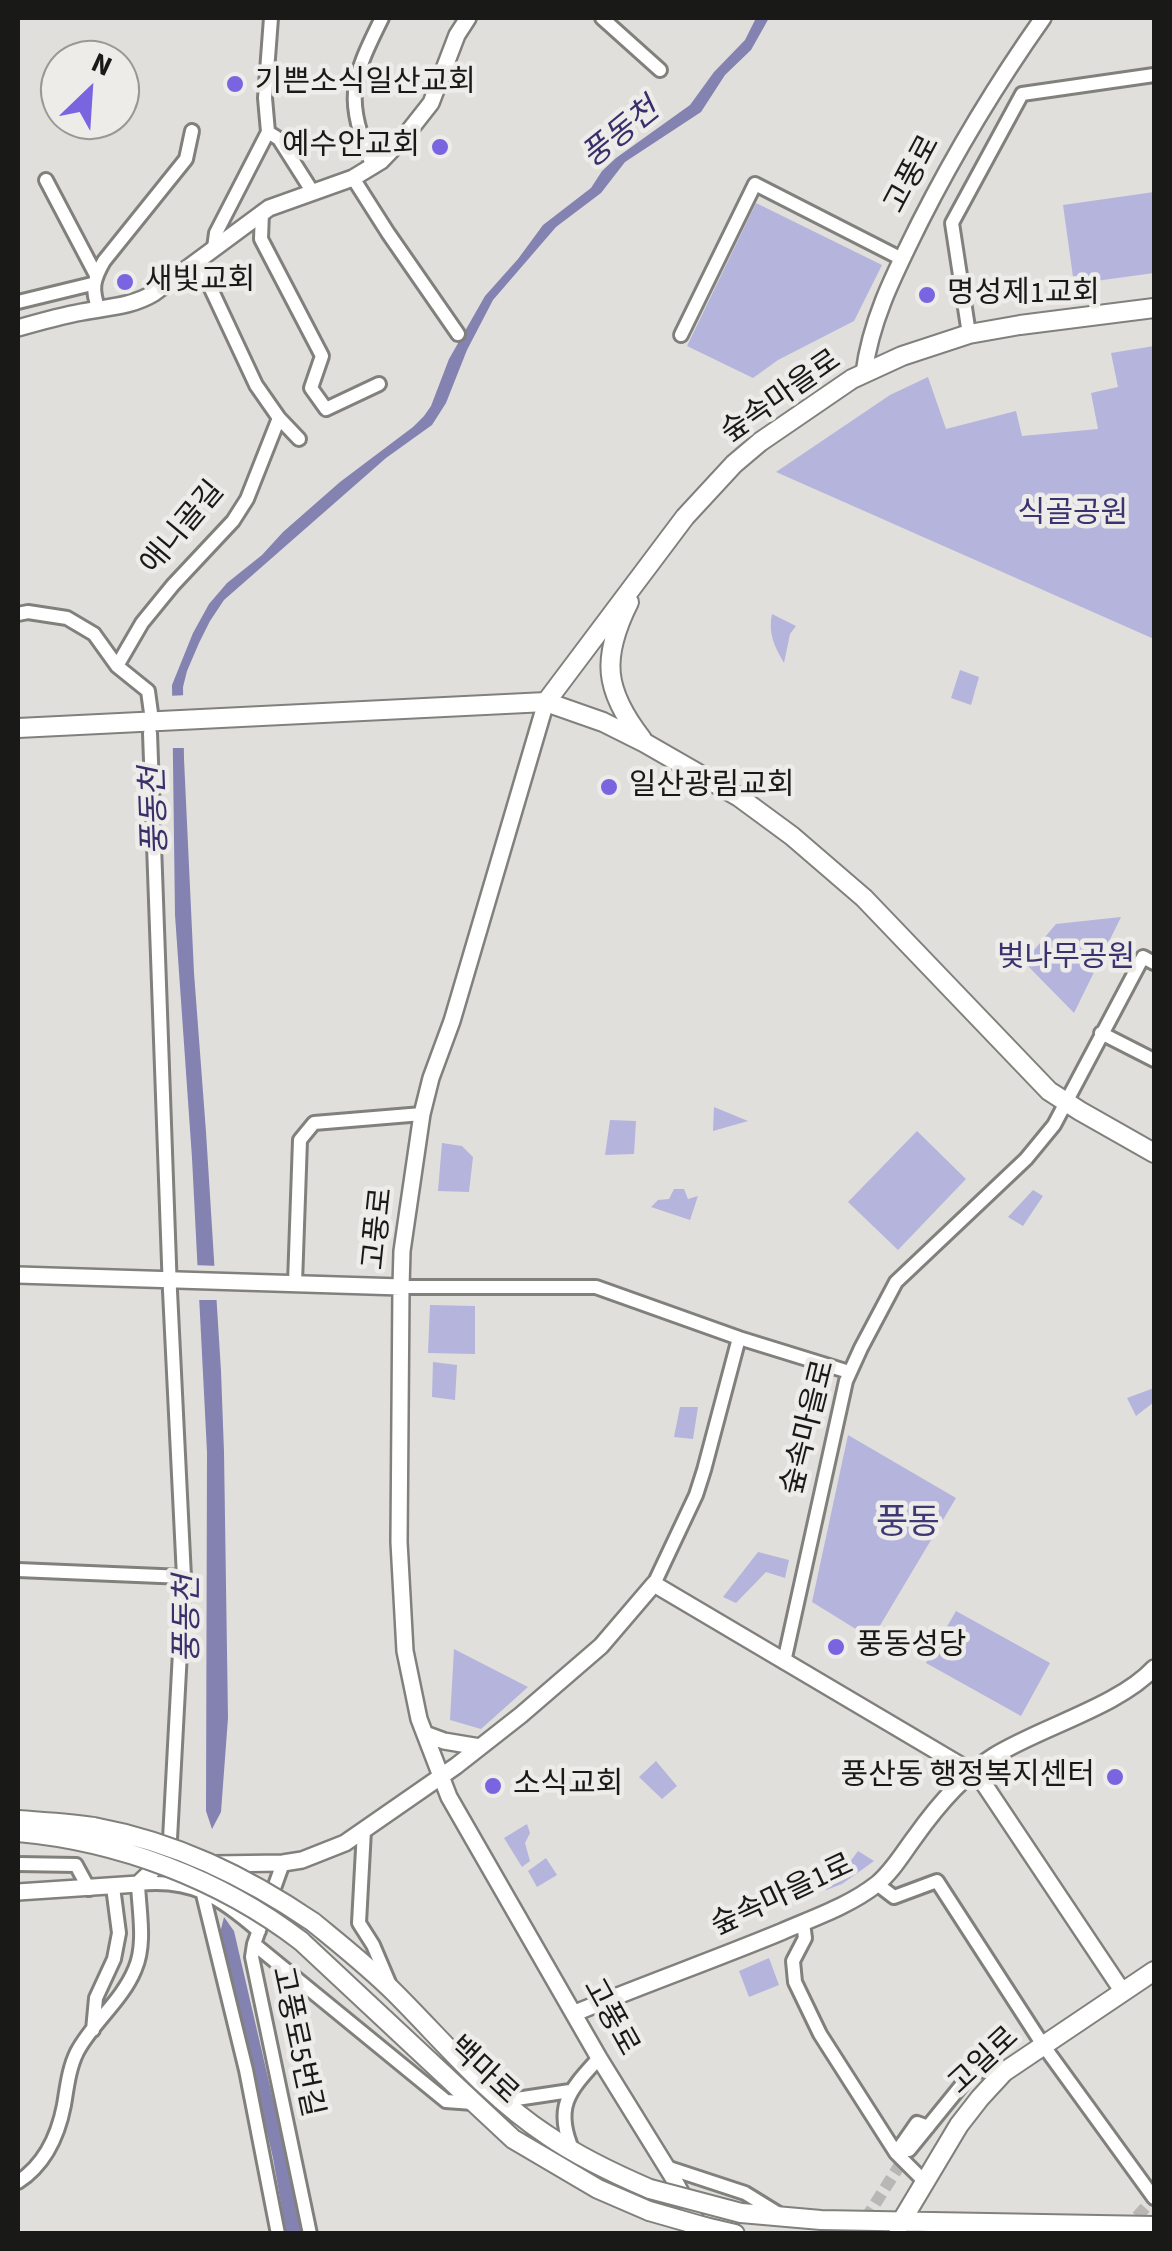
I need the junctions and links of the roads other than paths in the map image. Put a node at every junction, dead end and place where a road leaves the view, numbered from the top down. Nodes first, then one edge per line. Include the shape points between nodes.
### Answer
1 (271, 18) edge
2 (382, 18) edge
3 (468, 18) edge
4 (602, 18) edge
5 (1043, 18) edge
6 (660, 70) dead end
7 (1154, 75) edge
8 (192, 131) dead end
9 (268, 132) junction
10 (373, 167) junction
11 (353, 178) junction
12 (46, 180) dead end
13 (312, 191) junction
14 (262, 212) junction
15 (214, 248) junction
16 (902, 258) junction
17 (198, 260) junction
18 (94, 280) junction
19 (18, 302) edge
20 (1154, 308) edge
21 (99, 310) junction
22 (18, 328) edge
23 (458, 334) dead end
24 (969, 334) junction
25 (681, 335) dead end
26 (864, 373) junction
27 (379, 384) dead end
28 (279, 418) junction
29 (299, 439) dead end
30 (649, 564) junction
31 (18, 614) edge
32 (117, 666) junction
33 (546, 702) junction
34 (350, 711) junction
35 (155, 713) junction
36 (18, 718) edge
37 (197, 721) junction
38 (18, 728) edge
39 (154, 733) junction
40 (18, 739) edge
41 (645, 744) junction
42 (1154, 963) edge
43 (1101, 1032) junction
44 (1154, 1060) edge
45 (1067, 1103) junction
46 (422, 1114) junction
47 (1154, 1153) edge
48 (18, 1275) edge
49 (177, 1281) junction
50 (295, 1283) junction
51 (401, 1287) junction
52 (738, 1338) junction
53 (849, 1372) junction
54 (18, 1570) edge
55 (184, 1576) junction
56 (654, 1584) junction
57 (784, 1662) junction
58 (1154, 1668) edge
59 (425, 1734) junction
60 (480, 1747) junction
61 (972, 1772) junction
62 (441, 1774) junction
63 (18, 1820) edge
64 (364, 1830) junction
65 (18, 1832) edge
66 (174, 1846) junction
67 (283, 1863) junction
68 (18, 1864) edge
69 (158, 1864) junction
70 (204, 1864) junction
71 (138, 1884) junction
72 (877, 1884) junction
73 (113, 1887) junction
74 (88, 1889) junction
75 (18, 1892) edge
76 (202, 1892) junction
77 (803, 1922) junction
78 (257, 1938) junction
79 (1154, 1971) edge
80 (394, 1991) junction
81 (1123, 1992) junction
82 (575, 2013) junction
83 (93, 2030) junction
84 (1043, 2045) junction
85 (599, 2058) junction
86 (1004, 2072) junction
87 (570, 2090) junction
88 (503, 2101) junction
89 (473, 2103) junction
90 (573, 2150) junction
91 (902, 2152) junction
92 (666, 2167) junction
93 (18, 2182) edge
94 (924, 2182) junction
95 (1154, 2198) edge
96 (785, 2218) junction
97 (1154, 2226) edge
98 (897, 2228) edge
99 (278, 2234) edge
100 (310, 2234) edge
101 (703, 2234) edge
102 (735, 2234) edge

1 - 9 street
2 - 10 street via 354,92 359,133
3 - 10 street via 431,103
4 - 6 street
5 - 16 street, 고풍로 via 991,94
7 - 24 street via 1022,94 952,223
8 - 18 street via 186,159
9 - 13 street via 280,139
9 - 15 street
10 - 11 street
11 - 13 street
11 - 23 street
12 - 18 street
13 - 14 street
14 - 15 street
14 - 27 street via 261,240 322,356 312,388 326,410
15 - 17 street
16 - 25 street via 755,184
16 - 26 street, 고풍로 via 868,342
17 - 21 street via 141,300
17 - 28 street via 256,385
18 - 19 street
18 - 21 street
20 - 24 main road, 숲속마을로
21 - 22 street
24 - 26 main road, 숲속마을로
26 - 30 main road, 숲속마을로 via 734,464
28 - 29 street
28 - 32 street, 애니골길 via 234,521 142,623
30 - 33 main road, 숲속마을로
30 - 41 main road via 616,629 610,672 620,710
31 - 32 street via 66,618 94,634
32 - 35 street via 148,691
33 - 34 main road
33 - 41 main road
33 - 46 street, 고풍로
34 - 37 main road via 328,706
34 - 38 main road
35 - 36 main road
35 - 37 main road
37 - 39 main road
39 - 40 main road
39 - 49 street
41 - 45 main road via 792,836 864,898
42 - 43 street, 숲속마을로 via 1143,957
43 - 44 street
43 - 45 street, 숲속마을로
45 - 47 main road
45 - 53 street, 숲속마을로 via 1026,1159 896,1282
46 - 50 street via 314,1123 300,1140
46 - 51 street, 고풍로
48 - 49 street
49 - 50 street
49 - 55 street
50 - 51 street
51 - 52 street via 596,1287
51 - 59 street, 고풍로 via 405,1651
52 - 53 street
52 - 56 street via 696,1495
53 - 57 street, 숲속마을로
54 - 55 street
55 - 66 street
56 - 57 street
56 - 60 street via 601,1646
57 - 61 street
58 - 61 street, 숲속마을1로 via 1116,1696
59 - 60 street
59 - 62 street, 고풍로
60 - 62 street
61 - 72 street, 숲속마을1로
61 - 81 street
62 - 64 street
62 - 82 street, 고풍로
63 - 80 main road, 백마로, bridge via 92,1826 194,1855 312,1922
64 - 67 street
64 - 80 street via 358,1924
65 - 89 main road, 백마로, bridge via 147,1859 271,1917
66 - 69 street via 171,1864
66 - 69 street via 156,1840 150,1848
66 - 70 street
67 - 70 street
67 - 78 street, 고풍로5번길
68 - 74 street via 76,1865
69 - 71 street
70 - 76 street, 고풍로5번길
71 - 73 street
71 - 76 street via 162,1881
71 - 83 street via 137,1967
72 - 77 street, 숲속마을1로
72 - 84 street via 894,1897 938,1881
73 - 74 street
73 - 83 street via 120,1933 96,1998
74 - 75 street
76 - 78 street via 230,1906
76 - 99 street, 고풍로5번길
77 - 82 street, 숲속마을1로
77 - 91 street via 793,1961 796,1982 820,2034
78 - 89 street via 446,2101
78 - 100 street, 고풍로5번길 via 252,1957
79 - 81 main road, 고일로
80 - 88 main road, 백마로
81 - 84 main road, 고일로
82 - 85 street, 고풍로
83 - 93 street via 72,2067 54,2141
84 - 86 main road, 고일로
84 - 95 street
85 - 87 street
85 - 92 street, 고풍로
86 - 91 street via 974,2070
86 - 94 main road, 고일로 via 959,2125
87 - 88 street
87 - 90 street via 564,2120
88 - 90 main road, 백마로
89 - 102 main road, 백마로, bridge via 514,2139 598,2189
90 - 96 main road, 백마로, bridge via 650,2189
91 - 94 street
92 - 96 street via 745,2193
92 - 101 street, 고풍로
94 - 98 main road, 고일로
96 - 98 main road
97 - 98 main road

